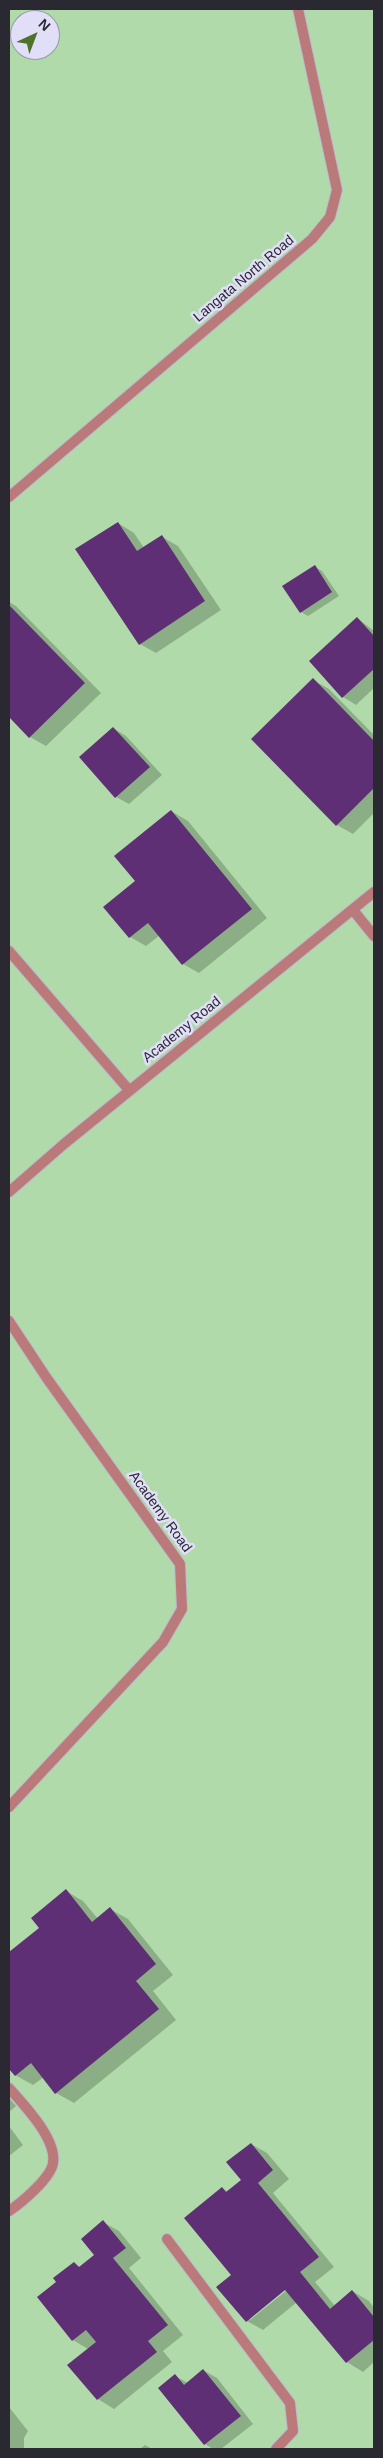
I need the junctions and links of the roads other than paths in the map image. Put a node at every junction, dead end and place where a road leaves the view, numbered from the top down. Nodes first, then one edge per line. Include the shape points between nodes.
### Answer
1 (298, 9) edge
2 (9, 497) edge
3 (374, 892) edge
4 (353, 910) junction
5 (374, 936) edge
6 (9, 951) edge
7 (129, 1090) junction
8 (9, 1192) edge
9 (9, 1321) edge
10 (9, 1807) edge
11 (9, 2088) edge
12 (9, 2211) edge
13 (167, 2239) dead end
14 (276, 2449) edge

1 - 2 street, Langata North Road via 337,190 330,217 312,239
3 - 4 street, Academy Road
4 - 5 street
4 - 7 street, Academy Road
6 - 7 street
7 - 8 street, Academy Road
9 - 10 street, Academy Road via 180,1564 182,1609 163,1642
11 - 12 street via 37,2120 53,2152 53,2165 46,2176
13 - 14 street via 290,2403 293,2430

